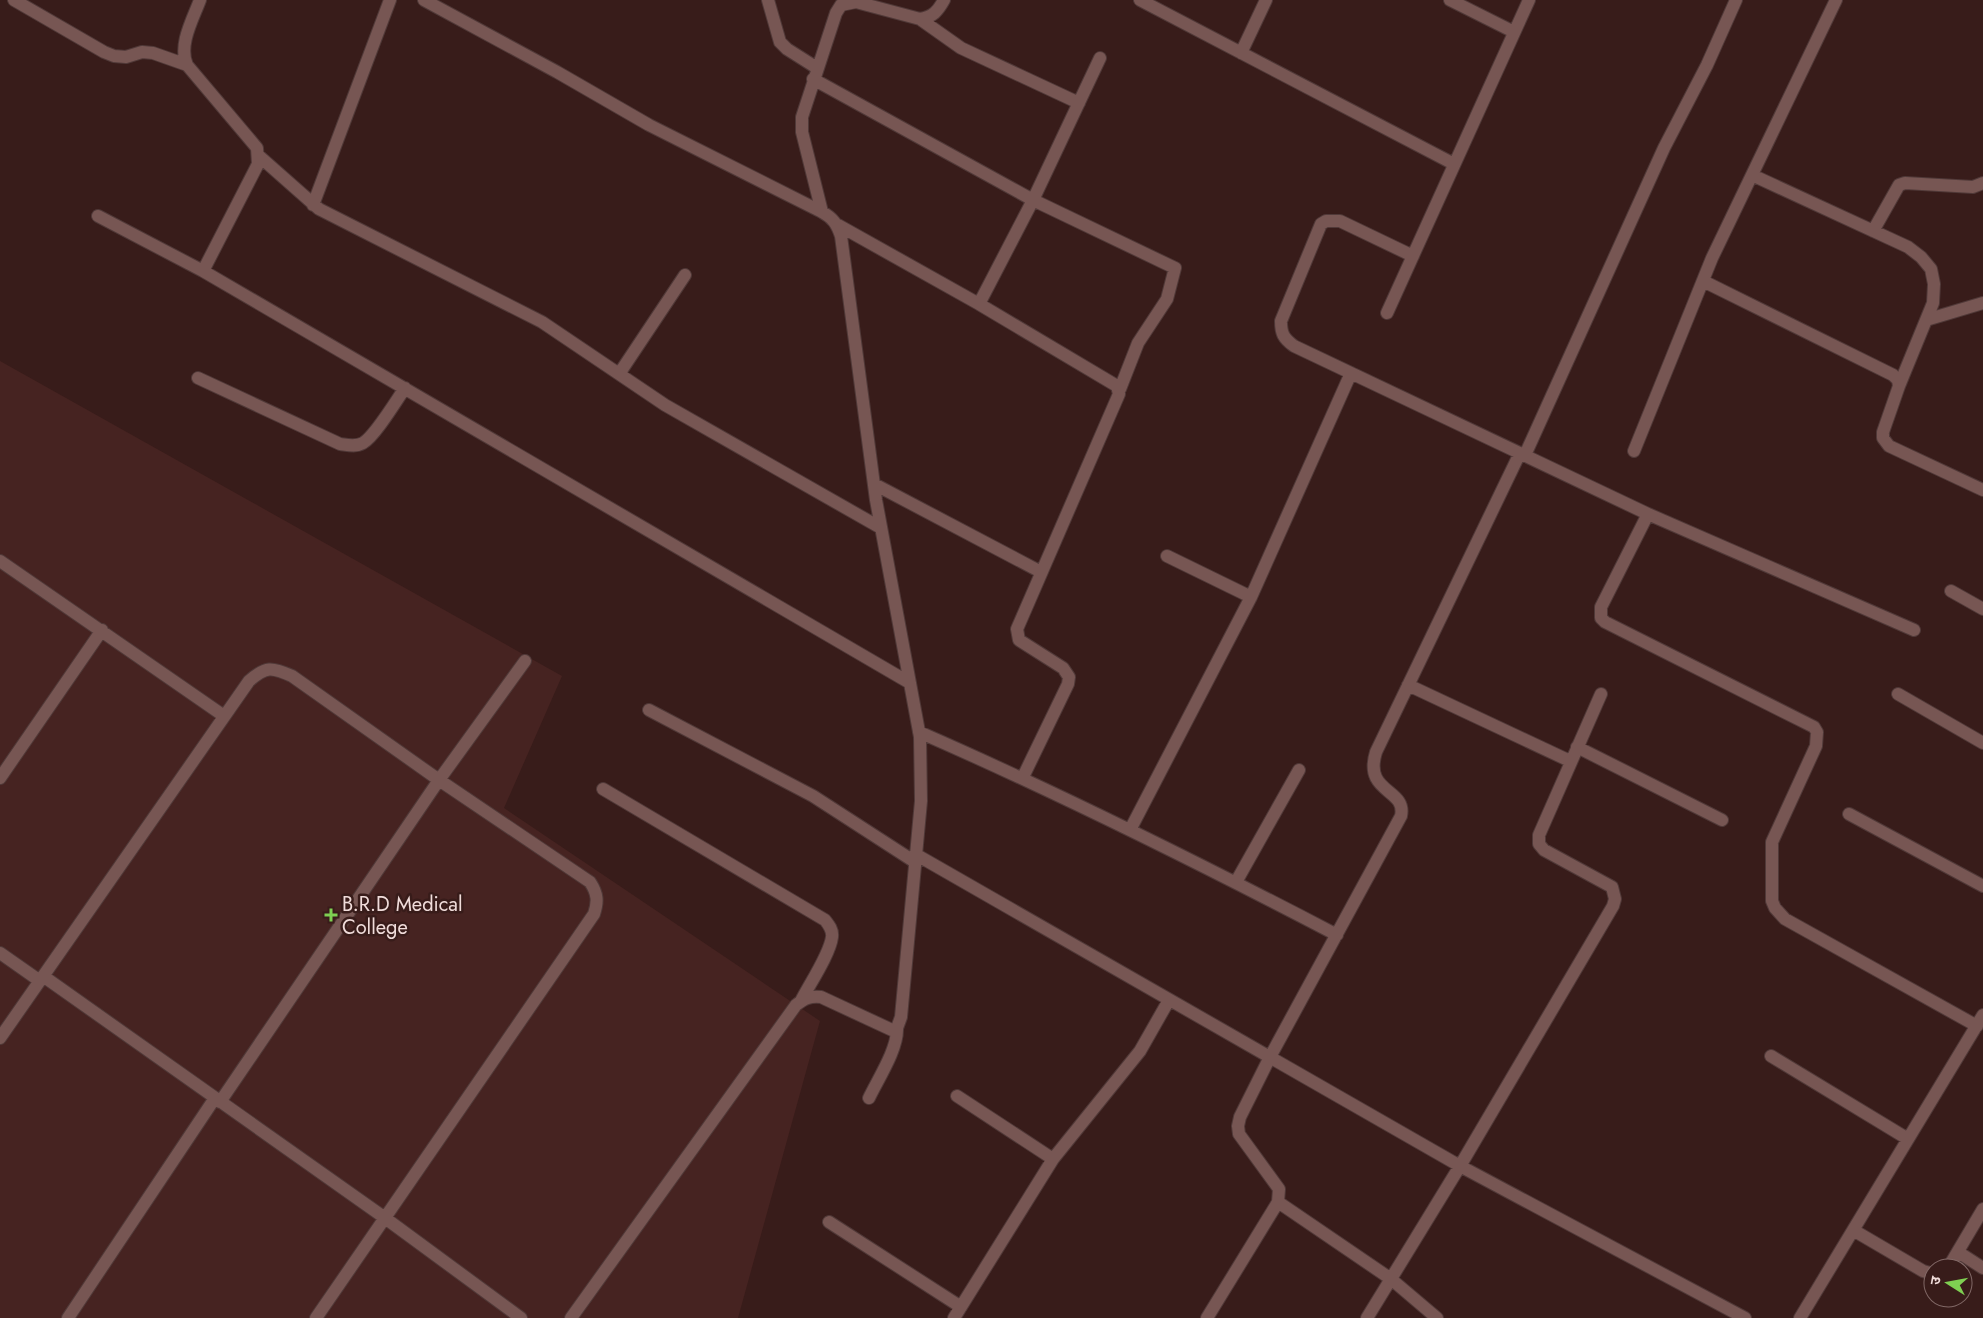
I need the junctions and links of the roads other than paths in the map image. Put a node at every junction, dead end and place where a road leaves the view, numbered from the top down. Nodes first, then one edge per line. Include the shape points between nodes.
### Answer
1 (14, 0) edge
2 (200, 0) edge
3 (390, 0) edge
4 (424, 0) edge
5 (768, 0) edge
6 (944, 0) edge
7 (1140, 0) edge
8 (1266, 0) edge
9 (1450, 0) edge
10 (1529, 0) edge
11 (1736, 0) edge
12 (1836, 0) edge
13 (920, 19) junction
14 (1514, 32) junction
15 (1241, 53) junction
16 (1100, 58) dead end
17 (187, 65) junction
18 (815, 73) junction
19 (1078, 103) junction
20 (259, 156) junction
21 (1454, 164) junction
22 (1752, 175) junction
23 (1983, 183) edge
24 (1033, 200) junction
25 (313, 205) junction
26 (822, 212) junction
27 (98, 216) dead end
28 (838, 225) junction
29 (1873, 231) junction
30 (1413, 256) junction
31 (203, 271) junction
32 (685, 275) dead end
33 (1703, 281) junction
34 (1983, 302) edge
35 (979, 304) junction
36 (1387, 313) dead end
37 (1926, 320) junction
38 (1351, 373) junction
39 (619, 374) junction
40 (198, 378) dead end
41 (1899, 386) junction
42 (405, 388) junction
43 (1120, 389) junction
44 (1634, 451) dead end
45 (1523, 454) junction
46 (874, 484) junction
47 (1983, 490) edge
48 (1648, 514) junction
49 (881, 528) junction
50 (1167, 556) dead end
51 (0, 561) edge
52 (1041, 572) junction
53 (1951, 591) dead end
54 (1251, 597) junction
55 (1983, 609) edge
56 (102, 630) junction
57 (1914, 630) dead end
58 (525, 661) dead end
59 (910, 684) junction
60 (1408, 685) junction
61 (1601, 694) dead end
62 (1898, 694) dead end
63 (649, 710) dead end
64 (224, 716) junction
65 (919, 732) junction
66 (1983, 743) edge
67 (1577, 747) junction
68 (1570, 761) junction
69 (1299, 770) dead end
70 (1023, 777) junction
71 (0, 778) edge
72 (439, 780) junction
73 (602, 789) dead end
74 (1849, 814) dead end
75 (1722, 820) dead end
76 (1130, 830) junction
77 (915, 858) junction
78 (1236, 882) junction
79 (1983, 886) edge
80 (1337, 935) junction
81 (0, 953) edge
82 (41, 978) junction
83 (1169, 1000) junction
84 (801, 1001) junction
85 (1980, 1021) edge
86 (897, 1028) junction
87 (0, 1038) edge
88 (1771, 1056) dead end
89 (1270, 1057) junction
90 (957, 1096) dead end
91 (869, 1098) dead end
92 (218, 1100) junction
93 (1908, 1140) junction
94 (1054, 1159) junction
95 (1460, 1166) junction
96 (1278, 1202) junction
97 (1983, 1210) edge
98 (385, 1218) junction
99 (829, 1222) dead end
100 (1853, 1230) junction
101 (1958, 1252) junction
102 (1954, 1258) edge
103 (1983, 1268) edge
104 (1923, 1271) edge
105 (1391, 1279) junction
106 (957, 1313) edge
107 (68, 1318) edge
108 (316, 1318) edge
109 (521, 1318) edge
110 (571, 1318) edge
111 (1207, 1318) edge
112 (1367, 1318) edge
113 (1437, 1318) edge
114 (1745, 1318) edge
115 (1800, 1318) edge

1 - 17 street via 114,56 153,53
2 - 17 street via 183,47
3 - 25 street
4 - 26 street via 649,125
5 - 18 street via 780,42
6 - 13 street via 930,18
7 - 15 street
8 - 15 street
9 - 14 street
10 - 14 street
11 - 45 street
12 - 22 street
13 - 18 street via 856,2 841,5
13 - 19 street via 961,48
14 - 21 street
15 - 21 street
16 - 19 street
17 - 20 street via 258,148
18 - 24 street
18 - 26 street via 802,117 802,132
19 - 24 street
20 - 25 street
20 - 31 street via 258,164
21 - 30 street
22 - 29 street
22 - 33 street
23 - 29 street via 1973,186 1899,185
24 - 35 street
24 - 43 street via 1175,268 1167,299 1138,343
25 - 39 street via 530,315
26 - 28 street
27 - 31 street
28 - 35 street
28 - 46 street
29 - 37 street via 1908,248 1931,269 1933,303
30 - 36 street
30 - 38 street via 1340,222 1326,220 1321,224 1281,321 1281,332 1294,346
31 - 42 street
32 - 39 street
33 - 41 street via 1893,375
33 - 44 street
34 - 37 street
35 - 43 street
37 - 41 street
38 - 45 street
38 - 54 street
39 - 49 street via 681,415
40 - 42 street via 340,444 353,446 371,435
41 - 47 street via 1883,432 1885,442
42 - 59 street
43 - 52 street
45 - 48 street
45 - 60 street
46 - 49 street
46 - 52 street
48 - 57 street
48 - 85 street via 1601,607 1601,618 1814,726 1817,732 1816,746 1772,842 1772,901 1775,908 1785,919
49 - 59 street
50 - 54 street
51 - 56 street
52 - 70 street via 1016,634 1023,643 1063,668 1069,677
53 - 55 street
54 - 76 street
56 - 64 street
56 - 71 street
58 - 72 street
59 - 65 street
60 - 68 street
60 - 80 street via 1373,762 1373,773 1378,782 1401,803 1401,816
61 - 67 street
62 - 66 street
63 - 77 street via 813,796
64 - 72 street via 249,681 260,672 270,668 282,671
64 - 82 street
65 - 70 street
65 - 77 street via 921,801
67 - 68 street
67 - 75 street
68 - 95 street via 1538,844 1612,887 1615,899
69 - 78 street
70 - 76 street
72 - 92 street
72 - 98 street via 590,882 596,891 597,904 594,914
73 - 84 street via 825,920 831,927 829,948
74 - 79 street
76 - 78 street
77 - 83 street
77 - 86 street via 901,1017
78 - 80 street
80 - 89 street
81 - 82 street
82 - 87 street
82 - 92 street
83 - 89 street
83 - 94 street via 1140,1051
84 - 86 street via 813,996 822,997 892,1030
84 - 110 street
85 - 93 street
86 - 91 street via 893,1049
88 - 93 street
89 - 95 street
89 - 96 street via 1238,1126 1239,1134 1280,1189
90 - 94 street
92 - 98 street
92 - 107 street
93 - 100 street
94 - 106 street
95 - 105 street
95 - 114 street
96 - 105 street
96 - 111 street
97 - 101 street
98 - 108 street
98 - 109 street
99 - 106 street
100 - 104 street
100 - 115 street
101 - 102 street
101 - 103 street
105 - 112 street
105 - 113 street

